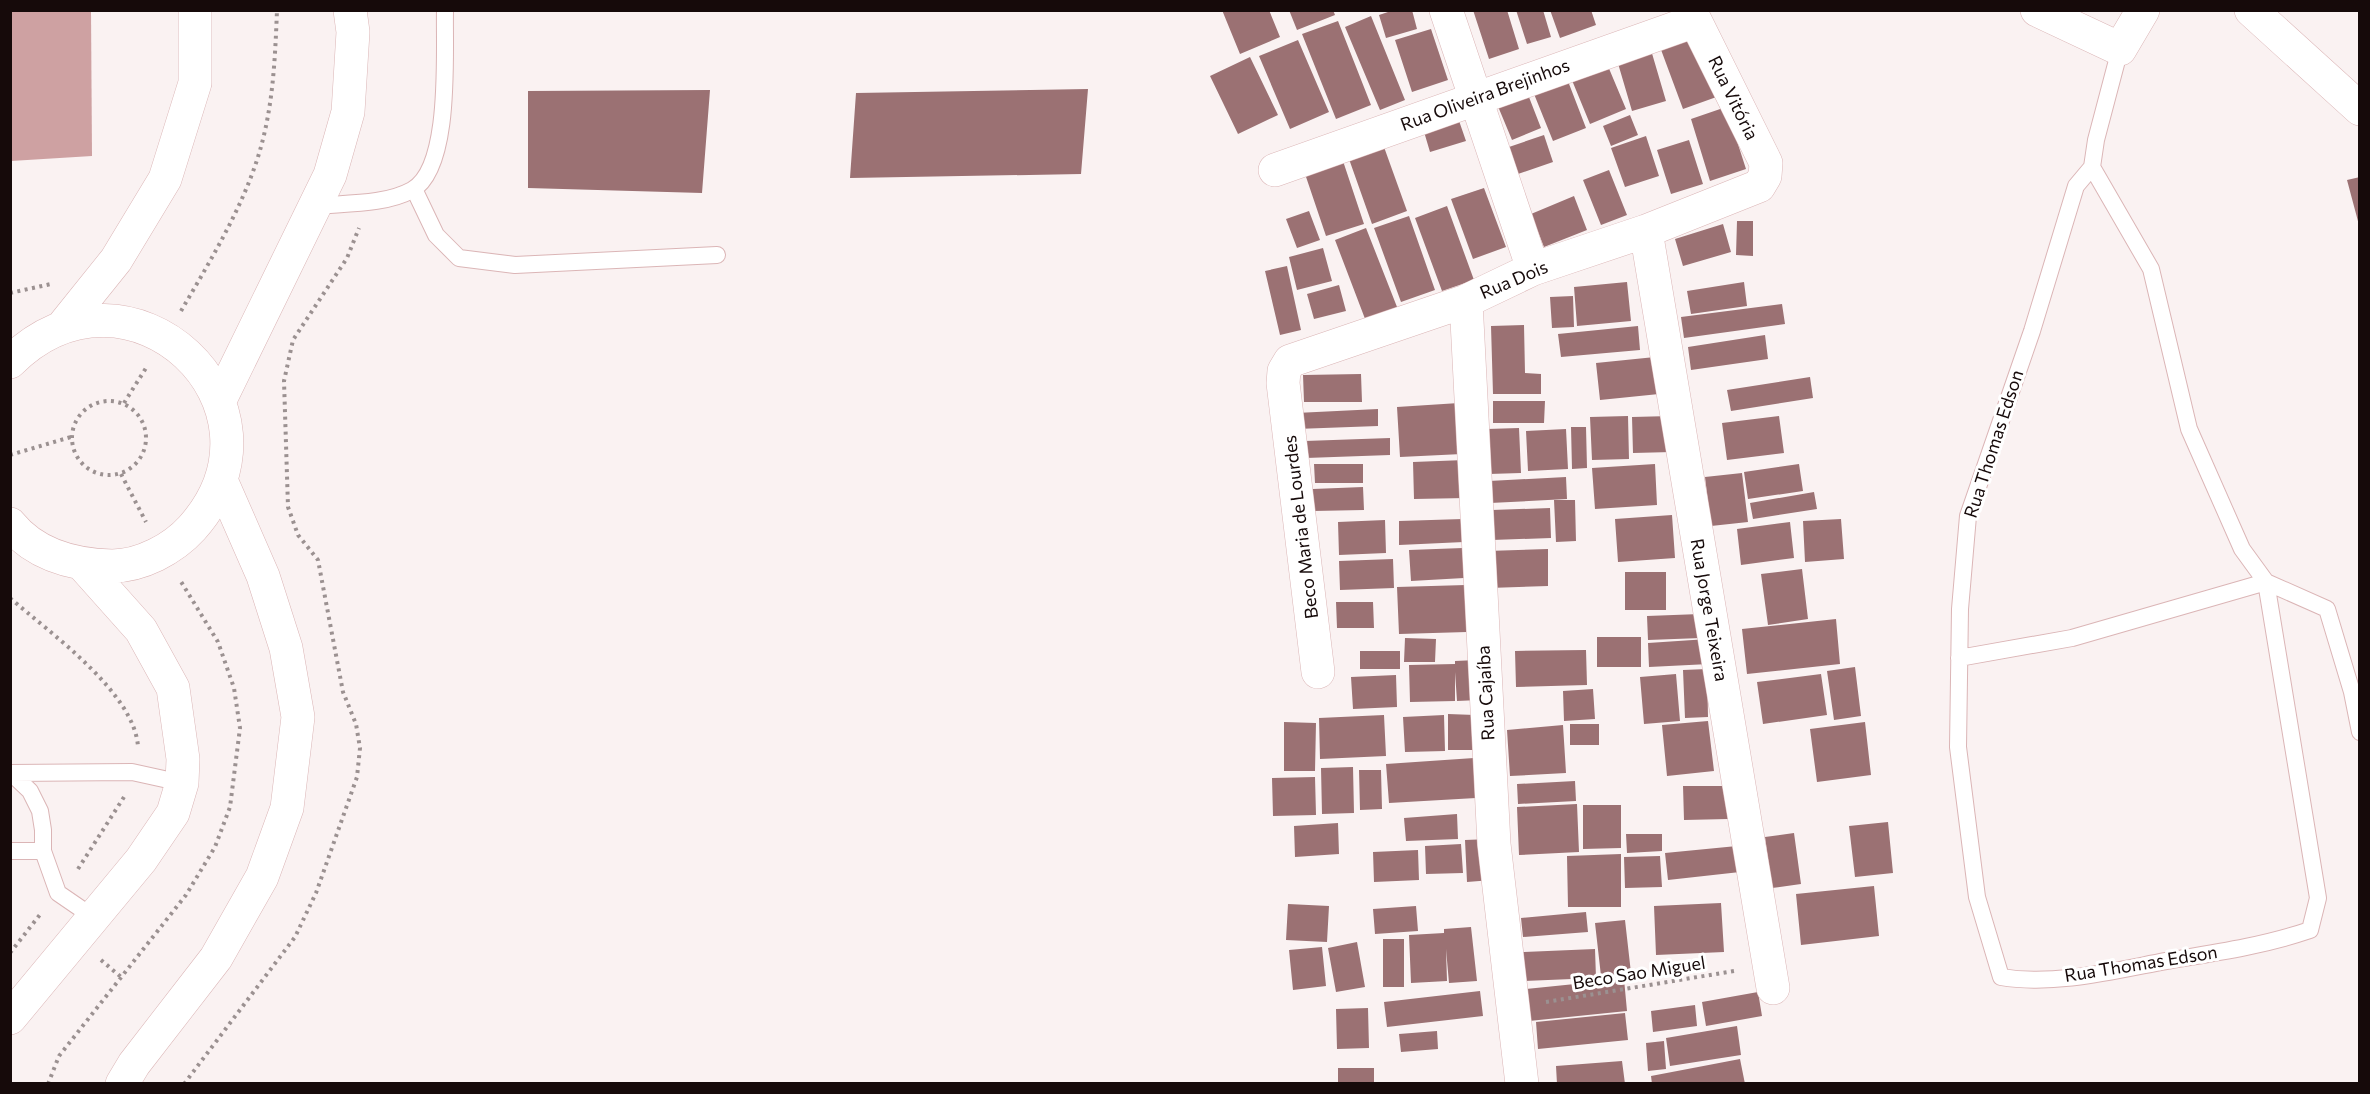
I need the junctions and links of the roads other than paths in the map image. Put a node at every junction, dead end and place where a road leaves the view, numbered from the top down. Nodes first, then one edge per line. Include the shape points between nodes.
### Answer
1 (195, 10) edge
2 (350, 10) edge
3 (445, 10) edge
4 (1446, 10) edge
5 (2037, 10) edge
6 (2143, 10) edge
7 (2251, 10) edge
8 (1692, 16) edge
9 (2120, 49) junction
10 (1476, 99) junction
11 (2360, 109) edge
12 (2092, 167) junction
13 (1275, 170) dead end
14 (1759, 186) joint
15 (414, 189) junction
16 (314, 206) junction
17 (1646, 231) junction
18 (717, 255) dead end
19 (1533, 270) junction
20 (1466, 301) junction
21 (63, 326) junction
22 (10, 362) edge
23 (1283, 383) joint
24 (220, 400) junction
25 (221, 480) junction
26 (10, 524) edge
27 (83, 565) junction
28 (2265, 582) junction
29 (1959, 658) junction
30 (1318, 672) dead end
31 (2360, 732) edge
32 (11, 773) edge
33 (182, 783) junction
34 (10, 851) edge
35 (43, 852) junction
36 (93, 917) junction
37 (1771, 977) road end
38 (10, 1018) edge
39 (122, 1083) edge
40 (1522, 1083) edge

1 - 21 street via 195,83 165,179 116,260
2 - 16 street via 353,32 348,112 330,175
3 - 15 lane via 438,147 430,171
4 - 10 street
5 - 9 street
6 - 9 street, Rua Thomas Edson
7 - 11 street
8 - 10 street, Rua Oliveira Brejinhos
8 - 14 street, Rua Vitória via 1766,164
9 - 12 lane, Rua Thomas Edson
10 - 13 street, Rua Oliveira Brejinhos
10 - 19 street
12 - 28 lane, Rua Thomas Edson via 2151,270 2188,429 2242,549
12 - 29 lane, Rua Thomas Edson via 2076,186 2032,331 1968,516
14 - 17 street, Rua Dois
15 - 16 lane via 394,197
15 - 18 lane via 436,235 459,258 515,265
16 - 24 street
17 - 19 street, Rua Dois
17 - 37 street, Rua Jorge Teixeira
19 - 20 street, Rua Dois
20 - 23 street, Rua Dois via 1290,361
20 - 40 street, Rua Cajaíba via 1494,844
21 - 22 street via 29,344
21 - 24 street via 100,320 138,325 166,336 201,367
23 - 30 street, Beco Maria de Lourdes
24 - 25 street via 227,440
25 - 27 street via 206,512 183,538 162,553 118,566
25 - 39 street via 263,576 286,648 298,717 287,808 262,877 216,958
26 - 27 street via 48,554
27 - 33 street via 141,630 173,688 183,759
28 - 29 lane via 2073,638
28 - 29 lane, Rua Thomas Edson via 2318,898 2310,930 2275,942 2029,982 2001,977 1977,897 1958,747
28 - 31 lane via 2326,609
32 - 33 lane via 132,772
32 - 35 lane via 30,791 40,812
33 - 36 street via 173,813 141,860
34 - 35 lane
35 - 36 lane via 58,893
36 - 38 street

